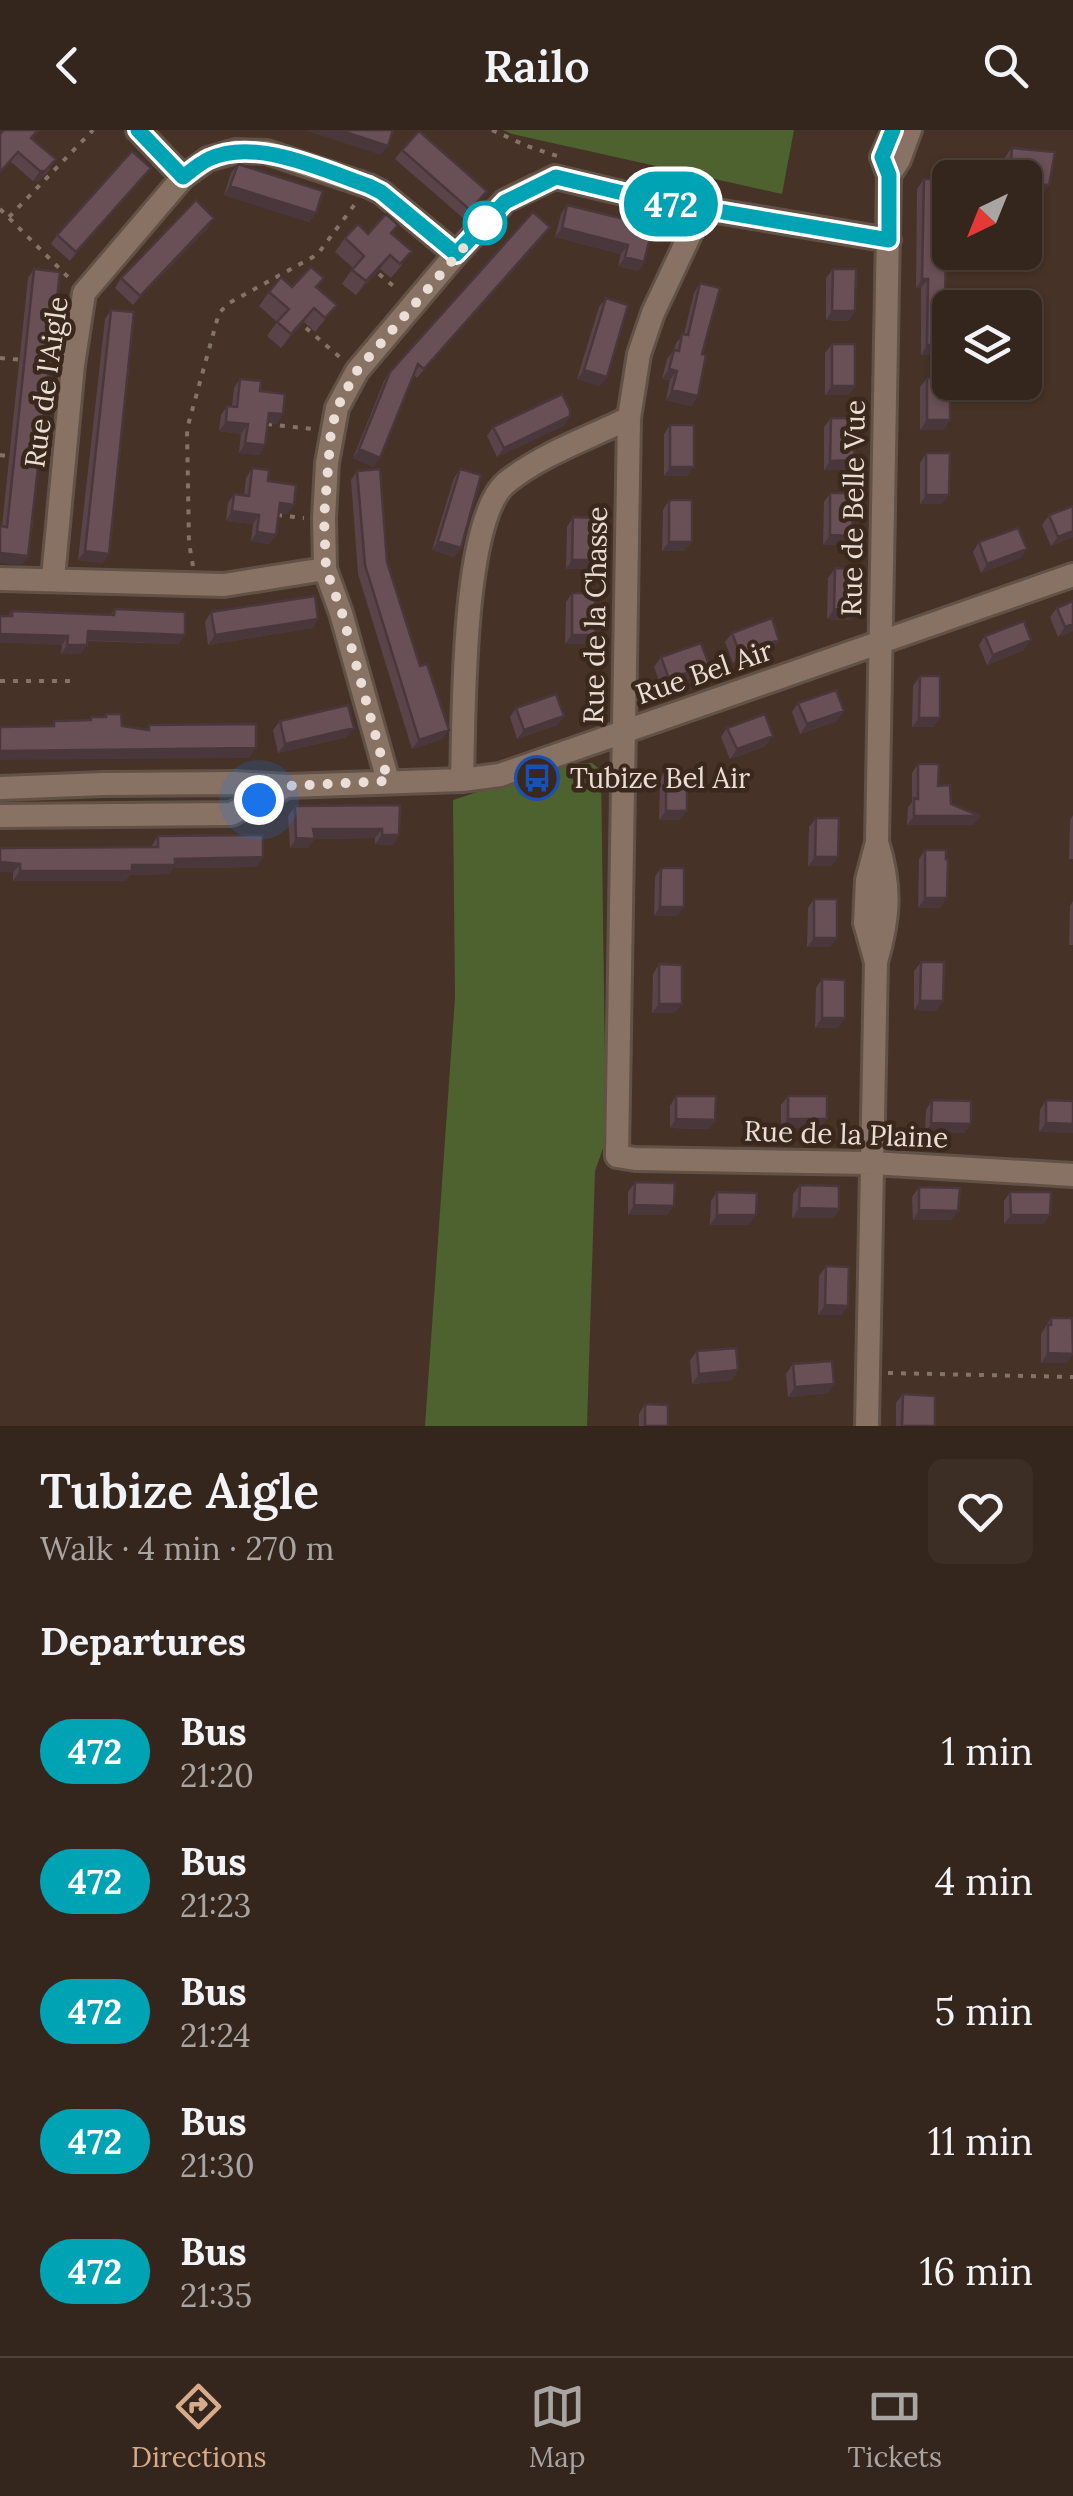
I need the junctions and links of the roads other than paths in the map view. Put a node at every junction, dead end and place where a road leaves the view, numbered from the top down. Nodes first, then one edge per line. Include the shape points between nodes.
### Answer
1 (138, 130) edge
2 (894, 130) edge
3 (910, 130) edge
4 (889, 175) junction
5 (183, 177) junction
6 (702, 209) junction
7 (889, 240) junction
8 (456, 254) junction
9 (629, 418) junction
10 (326, 569) junction
11 (1073, 575) edge
12 (0, 578) edge
13 (53, 578) junction
14 (880, 641) junction
15 (623, 732) junction
16 (462, 780) junction
17 (388, 781) junction
18 (287, 786) junction
19 (0, 788) edge
20 (0, 816) edge
21 (617, 1156) joint
22 (872, 1163) junction
23 (1073, 1175) edge
24 (867, 1426) edge

1 - 5 street
2 - 4 street, Rue de Belle Vue via 882,157
3 - 4 street, Rue de Belle Vue
4 - 7 street, Rue de Belle Vue
5 - 8 street, Rue de l'Aigle via 208,159 266,152 381,192
5 - 13 street, Rue de l'Aigle via 84,292
6 - 7 street
6 - 8 street via 556,177 505,202
6 - 9 street, Rue de la Chasse via 653,313
7 - 14 street, Rue de Belle Vue
8 - 10 street via 356,372 337,408 327,462
9 - 15 street, Rue de la Chasse
9 - 16 street via 503,484 482,524 468,613
10 - 13 street via 224,585
10 - 17 street
11 - 14 street, Rue Bel Air
12 - 13 street
14 - 15 street, Rue Bel Air
14 - 22 street, Rue de Belle Vue via 877,842 866,880 865,922 876,962
15 - 16 street, Rue Bel Air via 500,775
15 - 21 street, Rue de la Chasse
16 - 17 street, Rue Bel Air
17 - 18 street, Rue Bel Air
18 - 19 street, Rue Bel Air
18 - 20 street, Rue Bel Air via 231,814
21 - 22 street, Rue de la Plaine
22 - 23 street, Rue de la Plaine
22 - 24 street, Rue de Belle Vue

